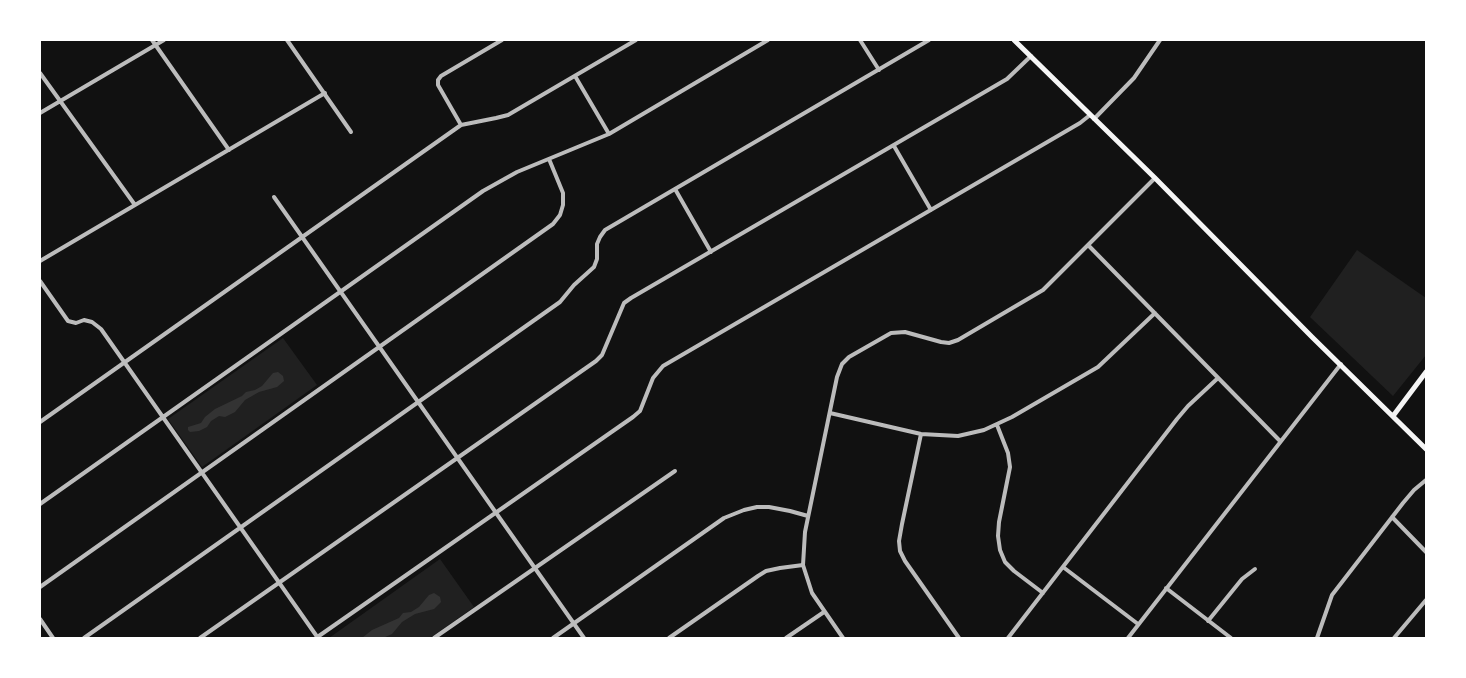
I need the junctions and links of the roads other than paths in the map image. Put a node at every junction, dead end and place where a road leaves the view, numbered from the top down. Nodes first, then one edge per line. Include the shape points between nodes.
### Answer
1 (152, 40) edge
2 (164, 40) edge
3 (287, 40) edge
4 (502, 40) edge
5 (636, 40) edge
6 (768, 40) edge
7 (860, 40) edge
8 (929, 40) edge
9 (1014, 40) edge
10 (1160, 40) edge
11 (156, 45) junction
12 (1031, 56) junction
13 (878, 70) junction
14 (40, 73) edge
15 (575, 76) junction
16 (325, 93) junction
17 (60, 101) junction
18 (40, 113) edge
19 (1092, 117) junction
20 (461, 125) junction
21 (351, 132) dead end
22 (609, 134) junction
23 (894, 146) junction
24 (229, 150) junction
25 (549, 158) junction
26 (1156, 178) junction
27 (675, 189) junction
28 (274, 197) dead end
29 (135, 205) junction
30 (932, 210) junction
31 (301, 236) junction
32 (1088, 245) junction
33 (712, 252) junction
34 (40, 261) edge
35 (41, 282) edge
36 (340, 291) junction
37 (1155, 313) junction
38 (379, 347) junction
39 (124, 362) junction
40 (1341, 364) junction
41 (1426, 372) edge
42 (1218, 378) junction
43 (418, 402) junction
44 (830, 412) junction
45 (1392, 416) junction
46 (162, 417) junction
47 (40, 422) edge
48 (997, 425) junction
49 (922, 434) junction
50 (1280, 441) junction
51 (1426, 448) edge
52 (457, 459) junction
53 (675, 471) dead end
54 (201, 472) junction
55 (1426, 480) edge
56 (40, 504) edge
57 (495, 514) junction
58 (808, 516) junction
59 (1392, 517) junction
60 (240, 527) junction
61 (1426, 552) edge
62 (803, 566) junction
63 (1063, 567) junction
64 (534, 568) junction
65 (1255, 569) dead end
66 (278, 583) junction
67 (40, 587) edge
68 (1166, 588) junction
69 (1043, 593) junction
70 (1426, 600) edge
71 (824, 612) junction
72 (40, 619) edge
73 (1208, 621) junction
74 (574, 624) junction
75 (1138, 624) junction
76 (54, 638) edge
77 (84, 638) edge
78 (200, 638) edge
79 (317, 638) edge
80 (434, 638) edge
81 (553, 638) edge
82 (584, 638) edge
83 (669, 638) edge
84 (786, 638) edge
85 (843, 638) edge
86 (959, 638) edge
87 (1008, 638) edge
88 (1128, 638) edge
89 (1231, 638) edge
90 (1316, 638) edge
91 (1394, 638) edge

1 - 11 street
2 - 11 street
3 - 16 street
4 - 20 street via 438,80
5 - 15 street
6 - 22 street
7 - 13 street
8 - 13 street
9 - 12 main road
10 - 19 street via 1134,78
11 - 17 street
11 - 24 street
12 - 19 main road
12 - 23 street via 1007,79
13 - 27 street
14 - 17 street
15 - 20 street via 508,115
15 - 22 street
16 - 21 street
16 - 24 street
17 - 18 street
17 - 29 street
19 - 26 main road
19 - 30 street
20 - 31 street
22 - 25 street
23 - 30 street
23 - 33 street
24 - 29 street
25 - 36 street via 483,191
25 - 38 street via 563,193 560,215 553,224
26 - 32 street
26 - 40 main road
27 - 33 street
27 - 43 street via 605,230 597,244 594,268 574,284 560,302
28 - 31 street
29 - 34 street
30 - 57 street via 664,366 653,378 640,411
31 - 36 street
31 - 39 street
32 - 37 street
32 - 44 street via 1044,290 958,340 949,343 905,332 891,333 849,357 837,377
33 - 52 street via 624,303 596,361
35 - 39 street via 68,321 92,322
36 - 38 street
36 - 46 street
37 - 42 street
37 - 48 street via 1098,367
38 - 43 street
38 - 54 street
39 - 46 street
39 - 47 street
40 - 45 main road
40 - 50 street
41 - 45 main road
42 - 50 street
42 - 63 street via 1183,412
43 - 52 street
43 - 60 street
44 - 49 street
44 - 58 street
45 - 51 main road
46 - 54 street
46 - 56 street
48 - 49 street via 958,436
48 - 69 street via 1010,467 999,522 1000,550 1014,571
49 - 86 street via 902,524 900,551
50 - 68 street
52 - 57 street
52 - 66 street
53 - 64 street
54 - 60 street
54 - 67 street
55 - 59 street
57 - 64 street
57 - 79 street
58 - 62 street
58 - 74 street via 763,507 724,518
59 - 61 street
59 - 90 street via 1332,595
60 - 66 street
60 - 77 street
62 - 71 street via 812,593
62 - 83 street via 766,571
63 - 69 street
63 - 75 street
64 - 74 street
64 - 80 street
65 - 73 street via 1242,578
66 - 78 street
66 - 79 street
68 - 73 street
68 - 75 street
69 - 87 street
70 - 91 street
71 - 84 street
71 - 85 street
72 - 76 street
73 - 89 street
74 - 81 street
74 - 82 street
75 - 88 street

